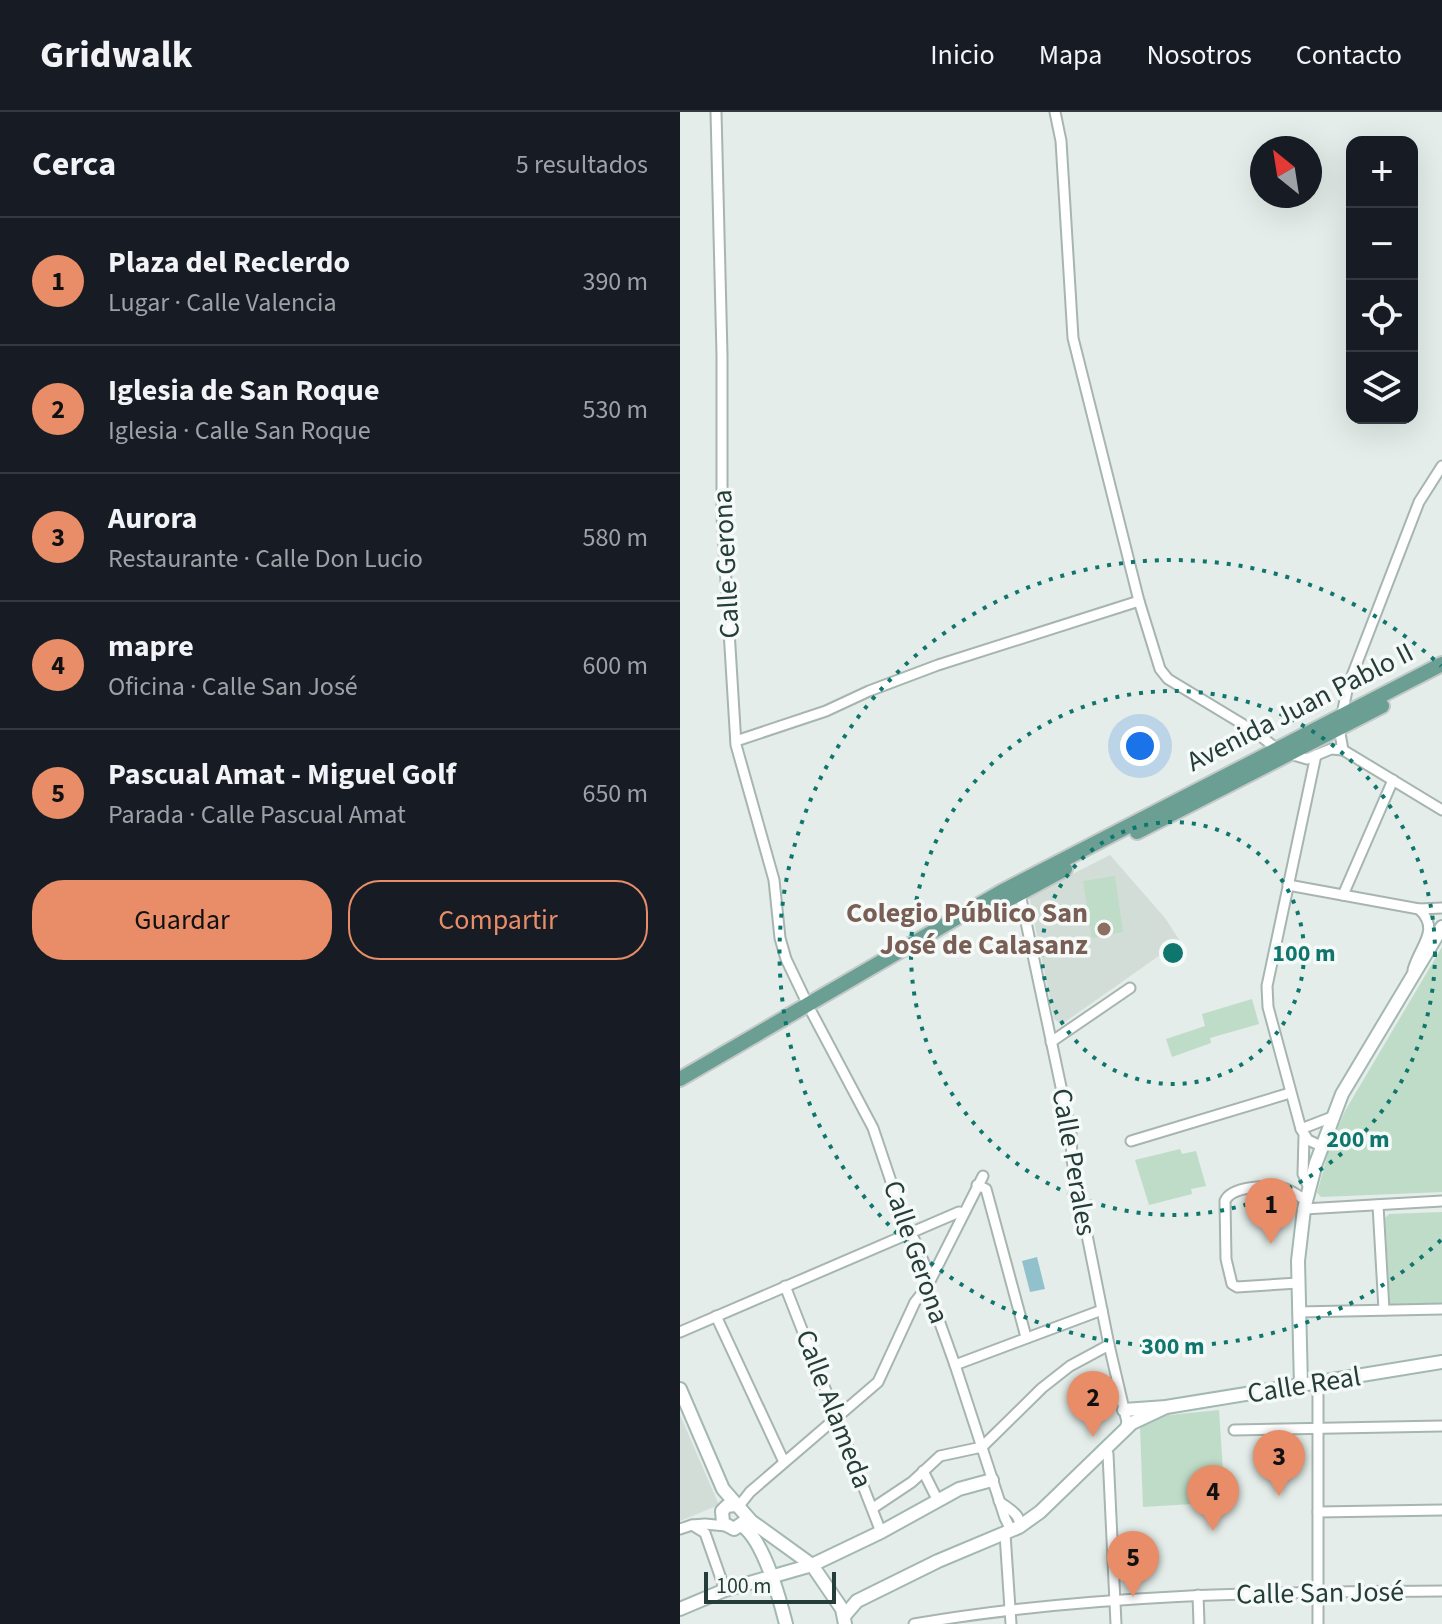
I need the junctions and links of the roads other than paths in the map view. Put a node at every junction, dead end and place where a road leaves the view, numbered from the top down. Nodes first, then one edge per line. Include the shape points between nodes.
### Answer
1 (716, 112) edge
2 (1055, 112) edge
3 (1442, 466) edge
4 (1139, 601) junction
5 (1442, 664) edge
6 (1442, 675) edge
7 (1339, 723) junction
8 (736, 741) junction
9 (1343, 750) junction
10 (1284, 751) junction
11 (1316, 755) junction
12 (1393, 780) junction
13 (1442, 810) edge
14 (1288, 885) junction
15 (1020, 894) junction
16 (1343, 895) junction
17 (1442, 908) edge
18 (1419, 909) junction
19 (1442, 927) edge
20 (1412, 979) junction
21 (1130, 988) dead end
22 (810, 1009) junction
23 (1051, 1042) junction
24 (680, 1079) edge
25 (680, 1089) edge
26 (1290, 1093) junction
27 (1332, 1117) junction
28 (1302, 1132) junction
29 (1131, 1141) dead end
30 (1321, 1146) junction
31 (1306, 1199) junction
32 (1442, 1201) edge
33 (1378, 1205) junction
34 (964, 1213) junction
35 (908, 1232) junction
36 (1298, 1283) junction
37 (785, 1286) junction
38 (927, 1287) junction
39 (1442, 1309) edge
40 (1102, 1310) junction
41 (1384, 1310) junction
42 (1298, 1312) junction
43 (716, 1316) junction
44 (680, 1332) edge
45 (1026, 1337) junction
46 (1109, 1345) junction
47 (1442, 1362) edge
48 (955, 1365) junction
49 (1318, 1383) junction
50 (1301, 1386) junction
51 (680, 1389) edge
52 (1166, 1407) junction
53 (1124, 1410) junction
54 (837, 1417) junction
55 (1442, 1426) edge
56 (1125, 1429) junction
57 (1318, 1429) junction
58 (1234, 1430) dead end
59 (982, 1447) junction
60 (1104, 1450) junction
61 (784, 1462) junction
62 (923, 1471) junction
63 (992, 1480) junction
64 (761, 1482) junction
65 (721, 1486) junction
66 (938, 1501) junction
67 (873, 1508) junction
68 (1442, 1510) edge
69 (1318, 1512) junction
70 (732, 1516) junction
71 (692, 1525) junction
72 (680, 1529) edge
73 (1013, 1530) junction
74 (881, 1532) junction
75 (710, 1542) junction
76 (812, 1565) junction
77 (773, 1577) junction
78 (725, 1590) junction
79 (1442, 1591) edge
80 (1318, 1592) junction
81 (1198, 1595) junction
82 (1114, 1601) junction
83 (680, 1609) edge
84 (1010, 1611) junction
85 (845, 1622) edge
86 (786, 1624) edge
87 (914, 1624) edge
88 (1011, 1624) edge
89 (1116, 1624) edge
90 (1199, 1624) edge
91 (1318, 1624) edge

1 - 8 street, Calle Gerona via 722,516
2 - 4 street via 1073,338
3 - 7 street via 1419,502 1356,662
4 - 8 street via 938,665
4 - 10 street via 1164,676
5 - 7 main road, Avenida Juan Pablo II
6 - 7 main road, Avenida Juan Pablo II
7 - 9 street
7 - 10 main road, Avenida Juan Pablo II
8 - 22 street, Calle Gerona via 774,880 780,938
9 - 11 street
9 - 12 street
10 - 11 street via 1302,759
10 - 15 main road, Avenida Juan Pablo II
10 - 22 main road, Avenida Juan Pablo II via 1001,892
11 - 14 street
12 - 13 street
12 - 16 street
14 - 16 street
14 - 26 street via 1267,986
15 - 22 main road, Avenida Juan Pablo II
15 - 23 street, Calle Perales
16 - 18 street
17 - 18 street
18 - 20 street via 1430,928
19 - 20 main road
20 - 27 main road
21 - 23 street
22 - 24 main road, Avenida Juan Pablo II
22 - 25 main road, Avenida Juan Pablo II
22 - 35 street, Calle Gerona via 873,1128
23 - 40 street, Calle Perales
26 - 28 street
26 - 29 street
27 - 28 street
27 - 30 main road
28 - 30 street
28 - 31 street
30 - 31 main road
31 - 33 street
31 - 36 main road
31 - 36 street via 1278,1188 1236,1190 1225,1201 1232,1284
32 - 33 street
33 - 41 street
34 - 35 street
34 - 38 street
34 - 45 street via 980,1181
35 - 37 street
35 - 38 street, Calle Gerona via 927,1270
36 - 42 main road
37 - 43 street
37 - 54 street, Calle Alameda
38 - 48 street, Calle Gerona
38 - 54 street via 878,1382
39 - 41 street
40 - 45 street
40 - 46 street, Calle Perales
41 - 42 street
42 - 50 main road
43 - 44 street
43 - 61 street
45 - 48 street
46 - 53 street, Calle Perales
46 - 59 street via 1042,1388
47 - 49 main road, Calle Real
48 - 59 street, Calle Gerona
49 - 50 main road, Calle Real
49 - 57 street
50 - 52 main road, Calle Real
51 - 65 main road
52 - 53 main road
52 - 56 main road
53 - 56 street, Calle Perales
54 - 61 street
54 - 67 street, Calle Alameda
55 - 57 street
56 - 60 main road
57 - 58 street
57 - 69 street
59 - 62 street via 944,1454
59 - 63 street, Calle Gerona
60 - 73 main road via 1040,1512
60 - 82 street
61 - 64 street
62 - 66 street
62 - 67 street
63 - 66 main road via 964,1486
63 - 73 street, Calle Gerona
64 - 65 street via 740,1491
64 - 70 street
65 - 70 main road
66 - 74 main road
67 - 74 street, Calle Alameda
68 - 69 street
69 - 80 street
70 - 71 street
70 - 75 street
70 - 76 main road
70 - 77 main road via 747,1528
71 - 72 street
71 - 75 street
73 - 84 street
73 - 85 main road via 857,1601
74 - 76 main road
75 - 78 street
76 - 77 main road
76 - 85 main road
77 - 78 main road
77 - 86 main road
78 - 83 main road
79 - 80 street, Calle San José
80 - 81 street, Calle San José
80 - 91 street
81 - 82 street, Calle San José
81 - 90 street
82 - 84 street, Calle San José
82 - 89 street
84 - 87 street, Calle San José
84 - 88 street

